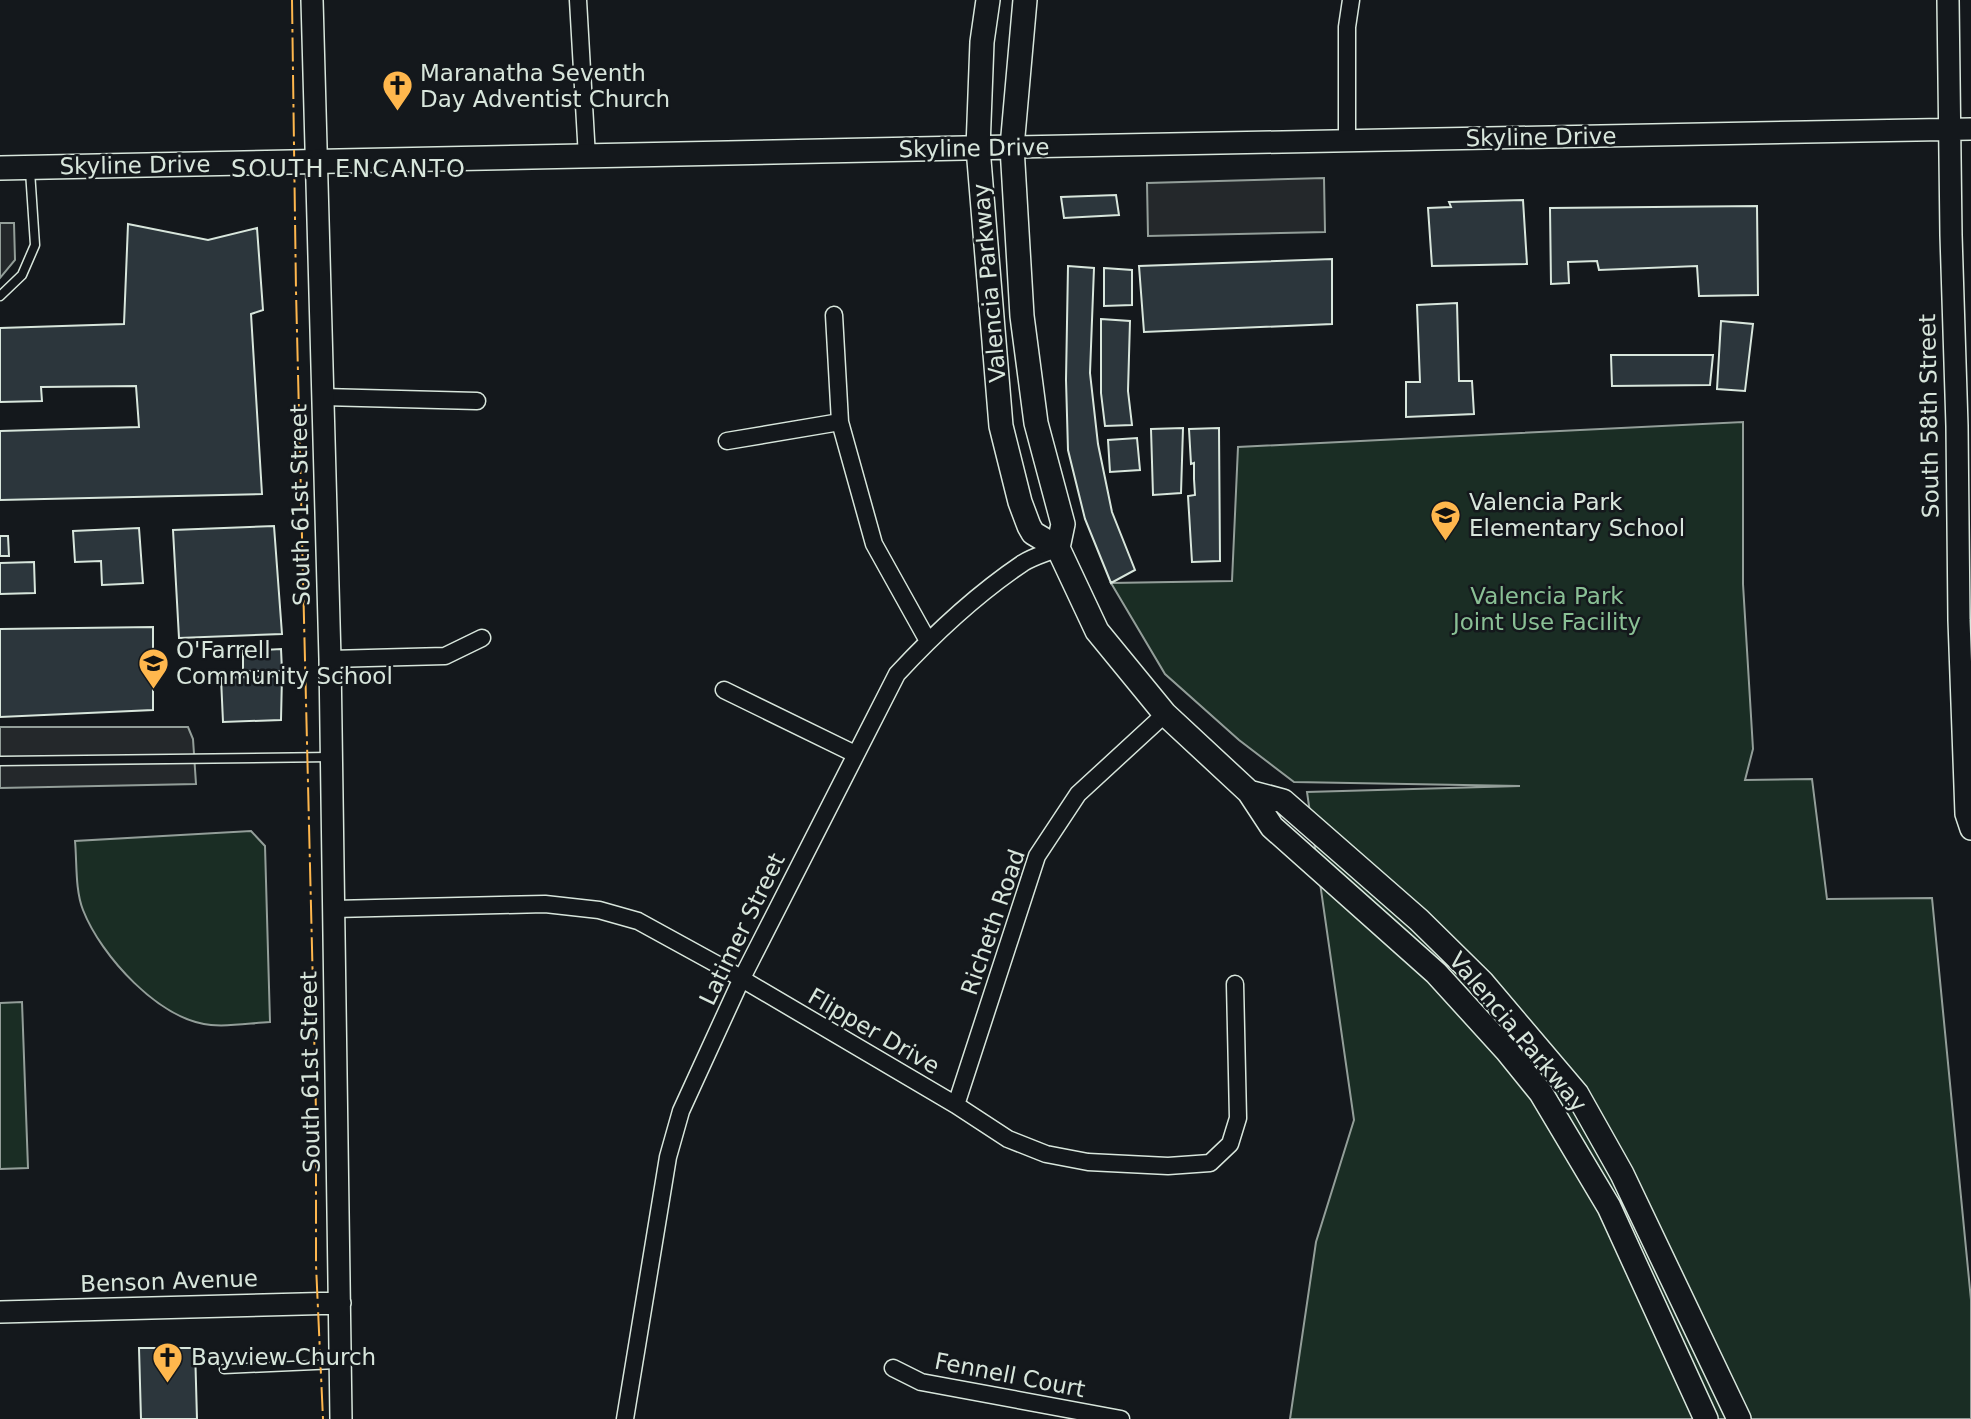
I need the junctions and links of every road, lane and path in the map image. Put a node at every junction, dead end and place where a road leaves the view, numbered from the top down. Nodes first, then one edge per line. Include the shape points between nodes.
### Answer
1 (312, 0) edge
2 (578, 0) edge
3 (988, 0) edge
4 (1025, 0) edge
5 (1351, 0) edge
6 (1948, 0) edge
7 (1949, 129) junction
8 (1971, 129) edge
9 (1347, 141) junction
10 (1012, 147) junction
11 (978, 148) junction
12 (587, 157) junction
13 (316, 161) junction
14 (0, 168) edge
15 (30, 168) junction
16 (0, 296) edge
17 (834, 315) dead end
18 (323, 397) junction
19 (477, 401) dead end
20 (840, 422) junction
21 (727, 440) dead end
22 (1058, 548) junction
23 (482, 638) dead end
24 (928, 641) junction
25 (330, 659) junction
26 (723, 690) dead end
27 (1165, 713) junction
28 (855, 754) junction
29 (331, 757) junction
30 (0, 761) edge
31 (1249, 792) junction
32 (1971, 830) edge
33 (334, 909) junction
34 (741, 979) junction
35 (1234, 984) dead end
36 (956, 1105) junction
37 (340, 1303) junction
38 (0, 1312) edge
39 (340, 1364) junction
40 (892, 1368) dead end
41 (224, 1369) dead end
42 (341, 1419) edge
43 (625, 1419) edge
44 (1121, 1419) edge
45 (1706, 1419) edge
46 (1739, 1419) edge

1 - 13 street, South 61st Street
2 - 12 street
3 - 11 main road, Valencia Parkway
4 - 10 main road, Valencia Parkway
5 - 9 street
6 - 7 street, South 58th Street
7 - 8 street, Skyline Drive
7 - 9 street, Skyline Drive
7 - 32 street, South 58th Street via 1959,620 1966,814
9 - 10 street, Skyline Drive
10 - 11 main road, Skyline Drive
10 - 22 main road, Valencia Parkway via 1021,316 1037,423 1063,524
11 - 12 main road, Skyline Drive
11 - 22 main road, Valencia Parkway via 1001,426 1029,526
12 - 13 main road, Skyline Drive
13 - 15 main road, Skyline Drive
13 - 18 street, South 61st Street
14 - 15 main road, Skyline Drive
15 - 16 lane via 35,245 22,275
17 - 20 street
18 - 19 street
18 - 25 street, South 61st Street
20 - 21 street
20 - 24 street via 874,544
22 - 24 street, Latimer Street via 1025,562
22 - 27 main road, Valencia Parkway via 1097,631
23 - 25 street via 446,656
24 - 28 street, Latimer Street via 897,674
25 - 29 street, South 61st Street
26 - 28 street
27 - 31 main road, Valencia Parkway
27 - 36 street, Richeth Road via 1078,794 1037,856
28 - 34 street, Latimer Street
29 - 30 lane
29 - 33 street, South 61st Street
31 - 45 main road, Valencia Parkway via 1272,827 1436,973 1541,1093 1609,1207
31 - 46 main road, Valencia Parkway via 1283,801 1419,920 1482,982 1577,1094 1622,1174
33 - 34 street, Flipper Drive via 545,904 599,910 638,921
33 - 37 street, South 61st Street
34 - 36 street, Flipper Drive
34 - 43 street, Latimer Street via 681,1111 668,1157
35 - 36 street, Flipper Drive via 1238,1118 1230,1144 1210,1163 1088,1162 1046,1154 1008,1139
37 - 38 street, Benson Avenue
37 - 39 street, South 61st Street
39 - 41 lane
39 - 42 street, South 61st Street
40 - 44 street, Fennell Court via 921,1382

